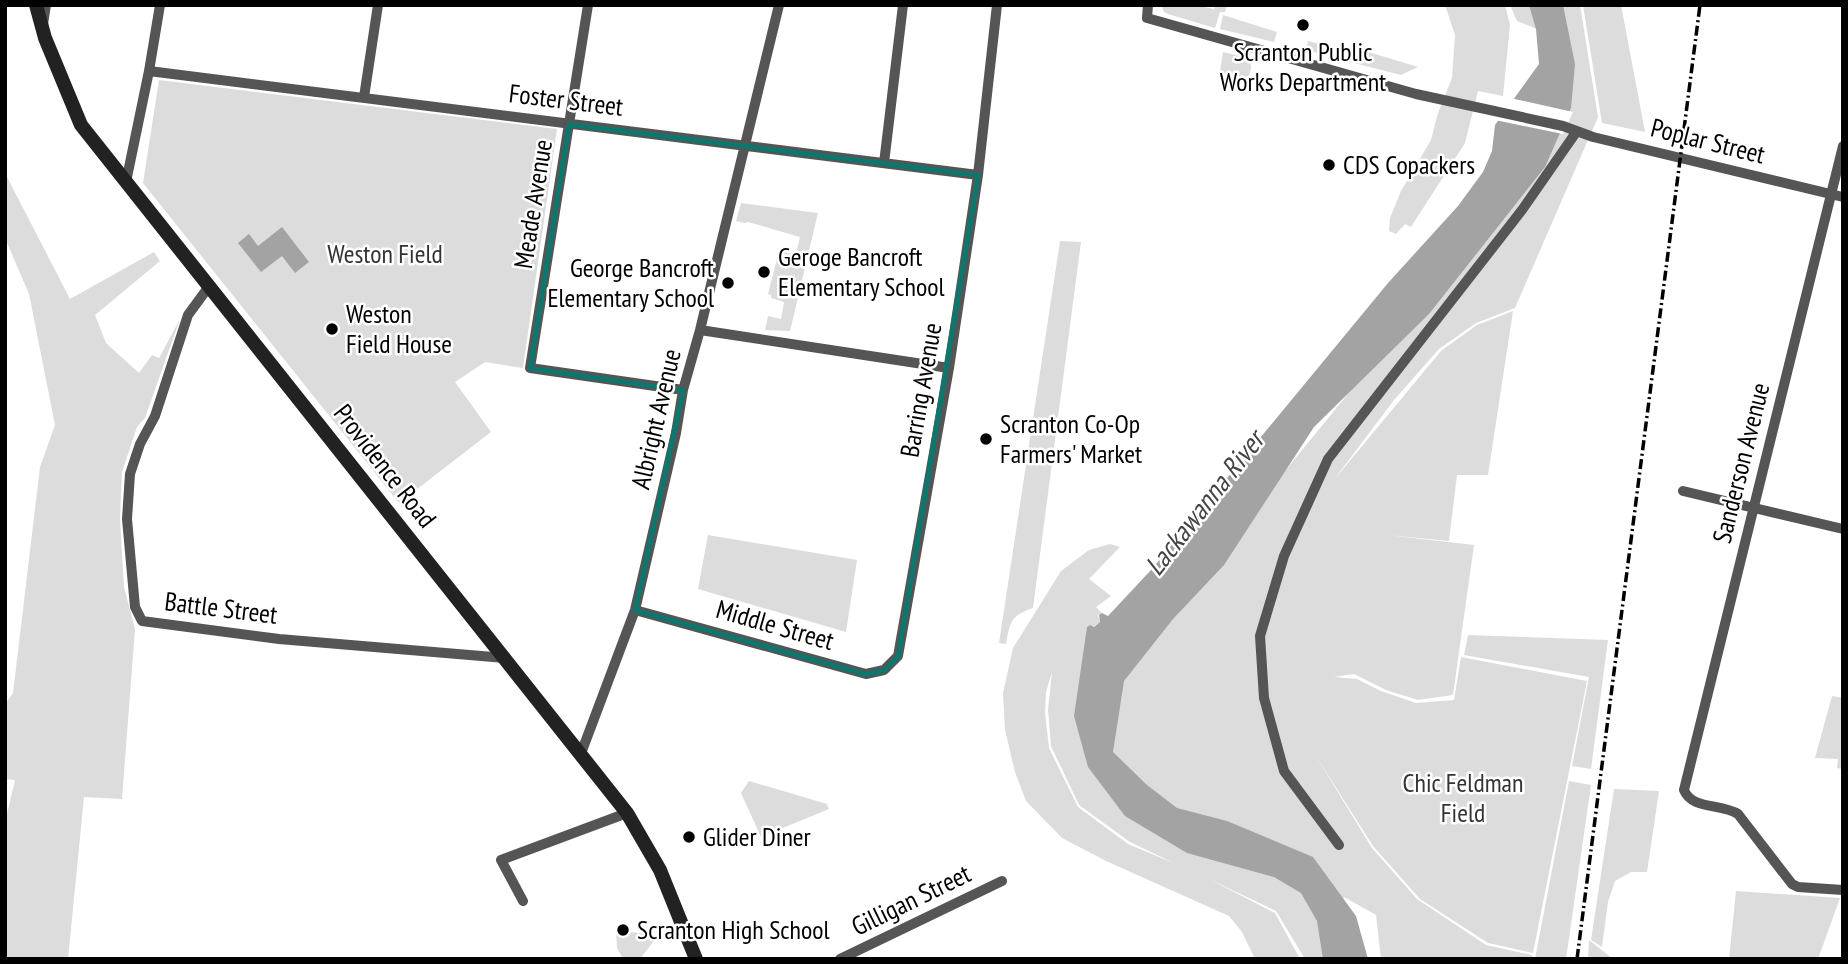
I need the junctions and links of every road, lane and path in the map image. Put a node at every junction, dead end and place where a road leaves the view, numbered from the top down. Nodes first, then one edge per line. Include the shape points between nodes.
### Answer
1 (36, 5) edge
2 (46, 5) edge
3 (160, 5) edge
4 (377, 5) edge
5 (587, 5) edge
6 (779, 5) edge
7 (904, 5) edge
8 (997, 5) edge
9 (1148, 5) edge
10 (42, 27) junction
11 (149, 71) junction
12 (364, 97) junction
13 (569, 124) junction
14 (1577, 131) junction
15 (743, 146) junction
16 (1843, 146) edge
17 (884, 163) junction
18 (978, 175) junction
19 (126, 182) junction
20 (1831, 195) junction
21 (1843, 197) edge
22 (210, 285) junction
23 (700, 330) junction
24 (949, 368) junction
25 (683, 390) junction
26 (1684, 491) dead end
27 (1754, 508) junction
28 (1843, 529) edge
29 (635, 610) junction
30 (898, 656) joint
31 (505, 657) junction
32 (580, 756) junction
33 (628, 813) junction
34 (1339, 845) dead end
35 (1002, 881) dead end
36 (1843, 890) edge
37 (523, 901) dead end
38 (696, 959) edge
39 (840, 959) edge

1 - 10 main road, Providence Road
2 - 10 street
3 - 11 street
4 - 12 street
5 - 13 street, Meade Avenue
6 - 15 street, Albright Avenue
7 - 17 street
8 - 18 street, Barring Avenue
9 - 14 street, Poplar Street via 1147,18 1416,94
10 - 19 main road, Providence Road via 81,125
11 - 12 street, Foster Street
11 - 19 street
12 - 13 street, Foster Street
13 - 15 street, Foster Street
13 - 25 street, Meade Avenue via 530,368
14 - 20 street, Poplar Street
14 - 34 street via 1522,210 1328,459 1284,556 1260,636 1264,698 1284,771
15 - 17 street, Foster Street
15 - 23 street, Albright Avenue
16 - 20 street, Sanderson Avenue
17 - 18 street, Foster Street
18 - 24 street, Barring Avenue
19 - 22 main road, Providence Road
20 - 21 street, Poplar Street
20 - 27 street, Sanderson Avenue
22 - 31 main road, Providence Road
22 - 31 street, Battle Street via 188,315 155,416 130,474 127,519 135,607 142,621 279,639
23 - 24 street
23 - 25 street, Albright Avenue
24 - 30 street, Barring Avenue
25 - 29 street, Albright Avenue
26 - 27 street
27 - 28 street
27 - 36 street, Sanderson Avenue via 1684,790 1693,801 1738,814 1791,884
29 - 30 street, Middle Street via 866,674 884,670
29 - 32 street, Albright Avenue
31 - 32 main road, Providence Road
32 - 33 main road, Providence Road
33 - 37 street via 501,860
33 - 38 main road, Providence Road via 660,870
35 - 39 street, Gilligan Street

